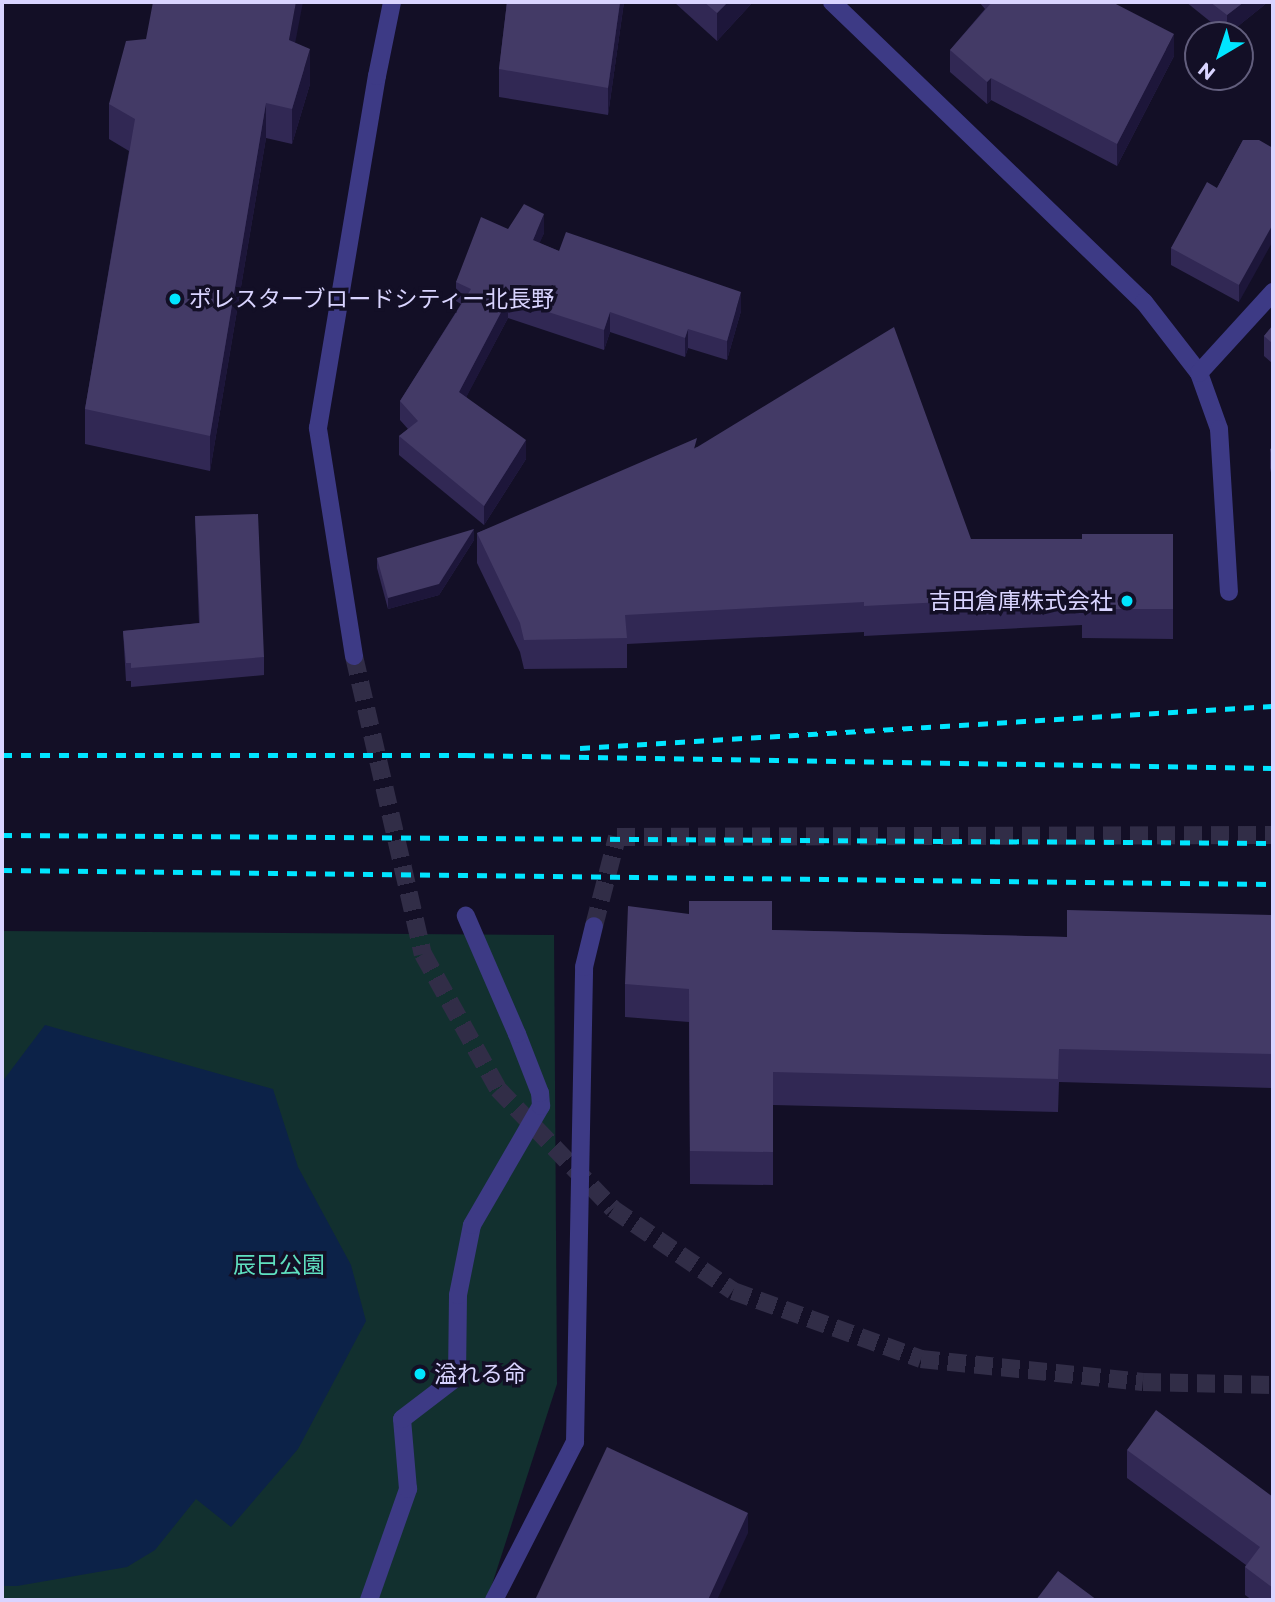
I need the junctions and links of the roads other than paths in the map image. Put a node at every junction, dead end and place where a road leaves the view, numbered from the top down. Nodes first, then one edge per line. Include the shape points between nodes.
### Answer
1 (393, 2) edge
2 (832, 2) edge
3 (1273, 292) edge
4 (1199, 373) junction
5 (1229, 592) dead end
6 (354, 656) tunnel mouth
7 (466, 916) dead end
8 (594, 926) tunnel mouth
9 (369, 1600) edge
10 (494, 1600) edge

1 - 6 street via 318,428
2 - 4 street via 1144,302
3 - 4 street
4 - 5 street via 1219,429
7 - 9 street via 531,1069 541,1106 472,1225 458,1295 457,1377 402,1419 408,1489
8 - 10 street via 584,967 575,1442

